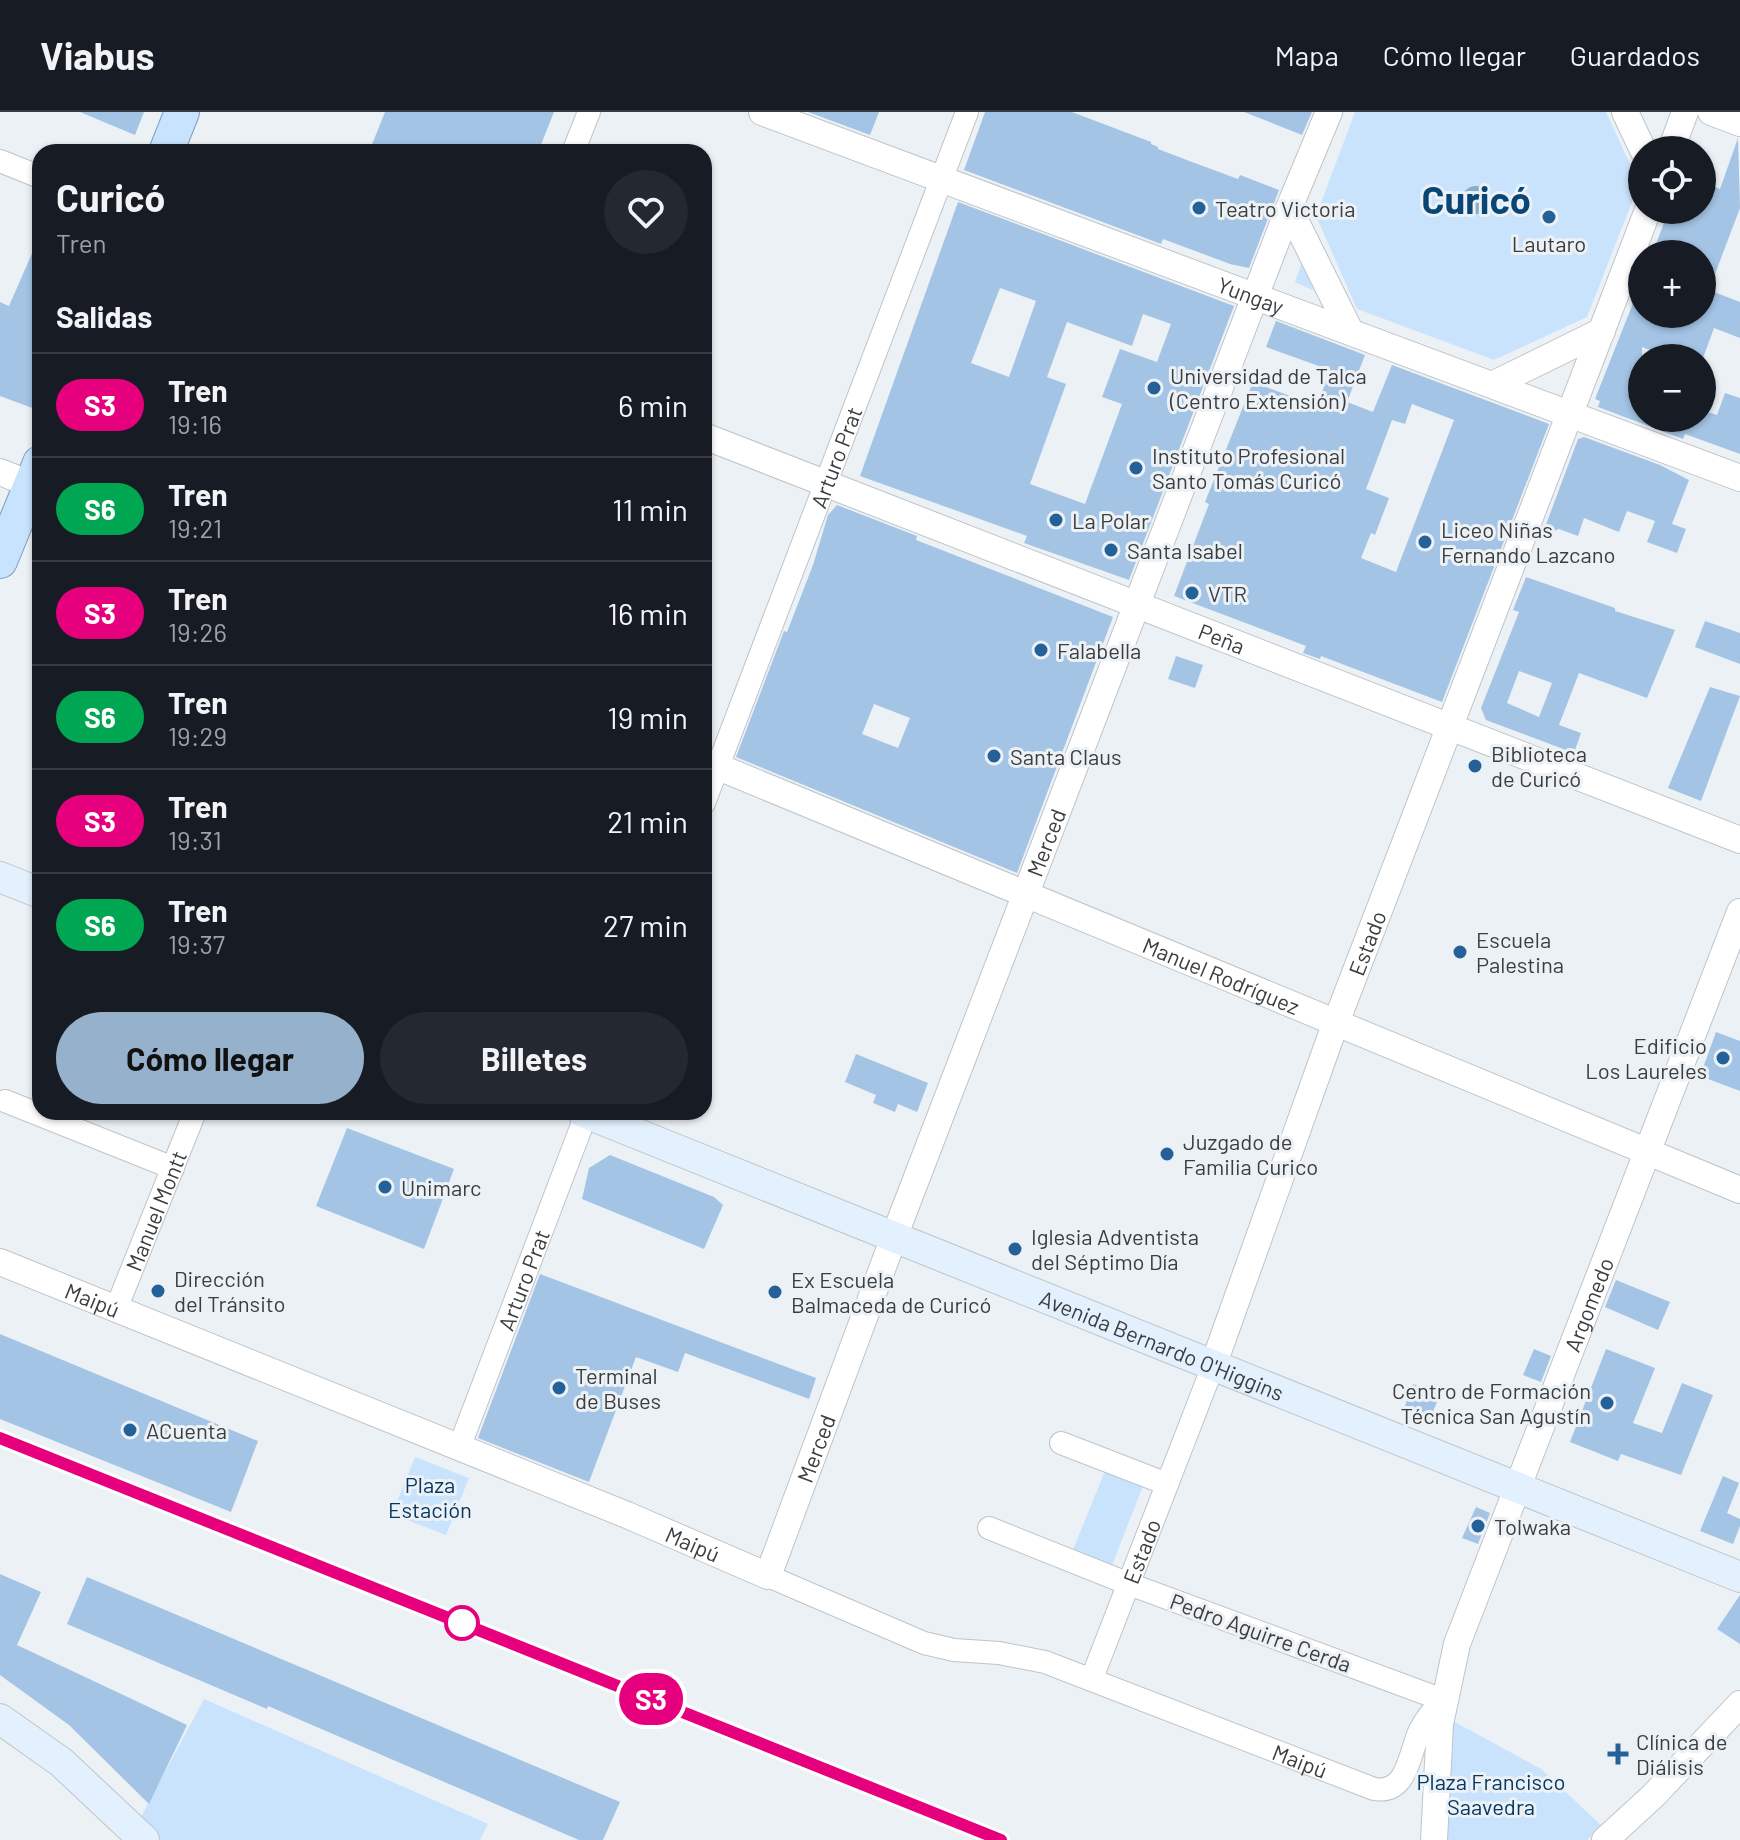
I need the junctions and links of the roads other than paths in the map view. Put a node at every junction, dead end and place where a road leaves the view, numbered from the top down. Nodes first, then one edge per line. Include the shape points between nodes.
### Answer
1 (182, 112) edge
2 (589, 112) edge
3 (762, 112) edge
4 (967, 112) edge
5 (1329, 112) edge
6 (1625, 112) edge
7 (1685, 112) edge
8 (1711, 112) edge
9 (1740, 123) edge
10 (1636, 136) edge
11 (1676, 136) edge
12 (169, 144) edge
13 (576, 144) edge
14 (0, 161) edge
15 (32, 174) edge
16 (941, 179) junction
17 (1289, 208) junction
18 (1643, 224) edge
19 (1257, 296) junction
20 (1350, 331) junction
21 (1602, 331) junction
22 (1494, 384) junction
23 (1571, 414) junction
24 (712, 439) edge
25 (28, 477) edge
26 (1740, 478) edge
27 (826, 483) junction
28 (0, 561) edge
29 (1138, 605) junction
30 (1450, 727) junction
31 (712, 762) edge
32 (712, 764) edge
33 (1740, 840) edge
34 (0, 877) edge
35 (32, 890) edge
36 (1026, 893) junction
37 (1740, 912) edge
38 (1336, 1022) junction
39 (5, 1101) dead end
40 (32, 1112) edge
41 (53, 1120) edge
42 (192, 1120) edge
43 (582, 1120) edge
44 (605, 1120) edge
45 (1648, 1152) junction
46 (173, 1168) junction
47 (1740, 1190) edge
48 (894, 1237) junction
49 (0, 1262) edge
50 (116, 1309) junction
51 (1213, 1366) junction
52 (1061, 1443) dead end
53 (459, 1448) junction
54 (1167, 1484) junction
55 (1518, 1489) junction
56 (989, 1528) dead end
57 (768, 1576) junction
58 (1740, 1577) edge
59 (1129, 1584) junction
60 (1092, 1678) junction
61 (1443, 1700) junction
62 (1740, 1704) edge
63 (0, 1719) edge
64 (1393, 1787) joint
65 (144, 1840) edge
66 (1434, 1840) edge
67 (1605, 1840) edge

1 - 12 main road
2 - 13 street
3 - 16 street, Yungay
4 - 16 street, Arturo Prat
5 - 17 street, Merced
6 - 10 street
7 - 11 street
8 - 9 street
14 - 15 street
16 - 19 street, Yungay
16 - 27 street, Arturo Prat
17 - 19 street, Merced
17 - 20 street
18 - 21 street, Estado
19 - 20 street, Yungay
19 - 29 street, Merced
20 - 22 street, Yungay
21 - 22 street
21 - 23 street, Estado
22 - 23 street, Yungay
23 - 26 street, Yungay
23 - 30 street, Estado
24 - 27 street, Peña
25 - 28 main road
27 - 29 street, Peña
27 - 31 street, Arturo Prat
29 - 30 street, Peña
29 - 36 street, Merced
30 - 33 street, Peña
30 - 38 street, Estado
32 - 36 street, Manuel Rodríguez
34 - 35 main road
36 - 38 street, Manuel Rodríguez
36 - 48 street, Merced
37 - 45 street, Argomedo
38 - 45 street, Manuel Rodríguez
38 - 51 street, Estado
39 - 40 street
41 - 46 street
42 - 46 street, Manuel Montt
43 - 53 street, Arturo Prat
44 - 48 main road, Avenida Bernardo O'Higgins
45 - 47 street, Manuel Rodríguez
45 - 55 street, Argomedo
46 - 50 street, Manuel Montt
48 - 51 main road, Avenida Bernardo O'Higgins
48 - 57 street, Merced
49 - 50 street, Maipú
50 - 53 street, Maipú
51 - 54 street, Estado
51 - 55 main road, Avenida Bernardo O'Higgins
52 - 54 street
53 - 57 street, Maipú
54 - 59 street, Estado
55 - 58 main road, Avenida Bernardo O'Higgins
55 - 61 street, Argomedo via 1461,1633
56 - 59 street, Pedro Aguirre Cerda
57 - 60 street, Maipú via 924,1643 1022,1656
59 - 60 street, Estado
59 - 61 street, Pedro Aguirre Cerda
60 - 64 street, Maipú via 1374,1789
61 - 64 street, Argomedo via 1423,1724 1403,1777
61 - 66 street, Argomedo
62 - 67 street
63 - 65 main road via 61,1762

